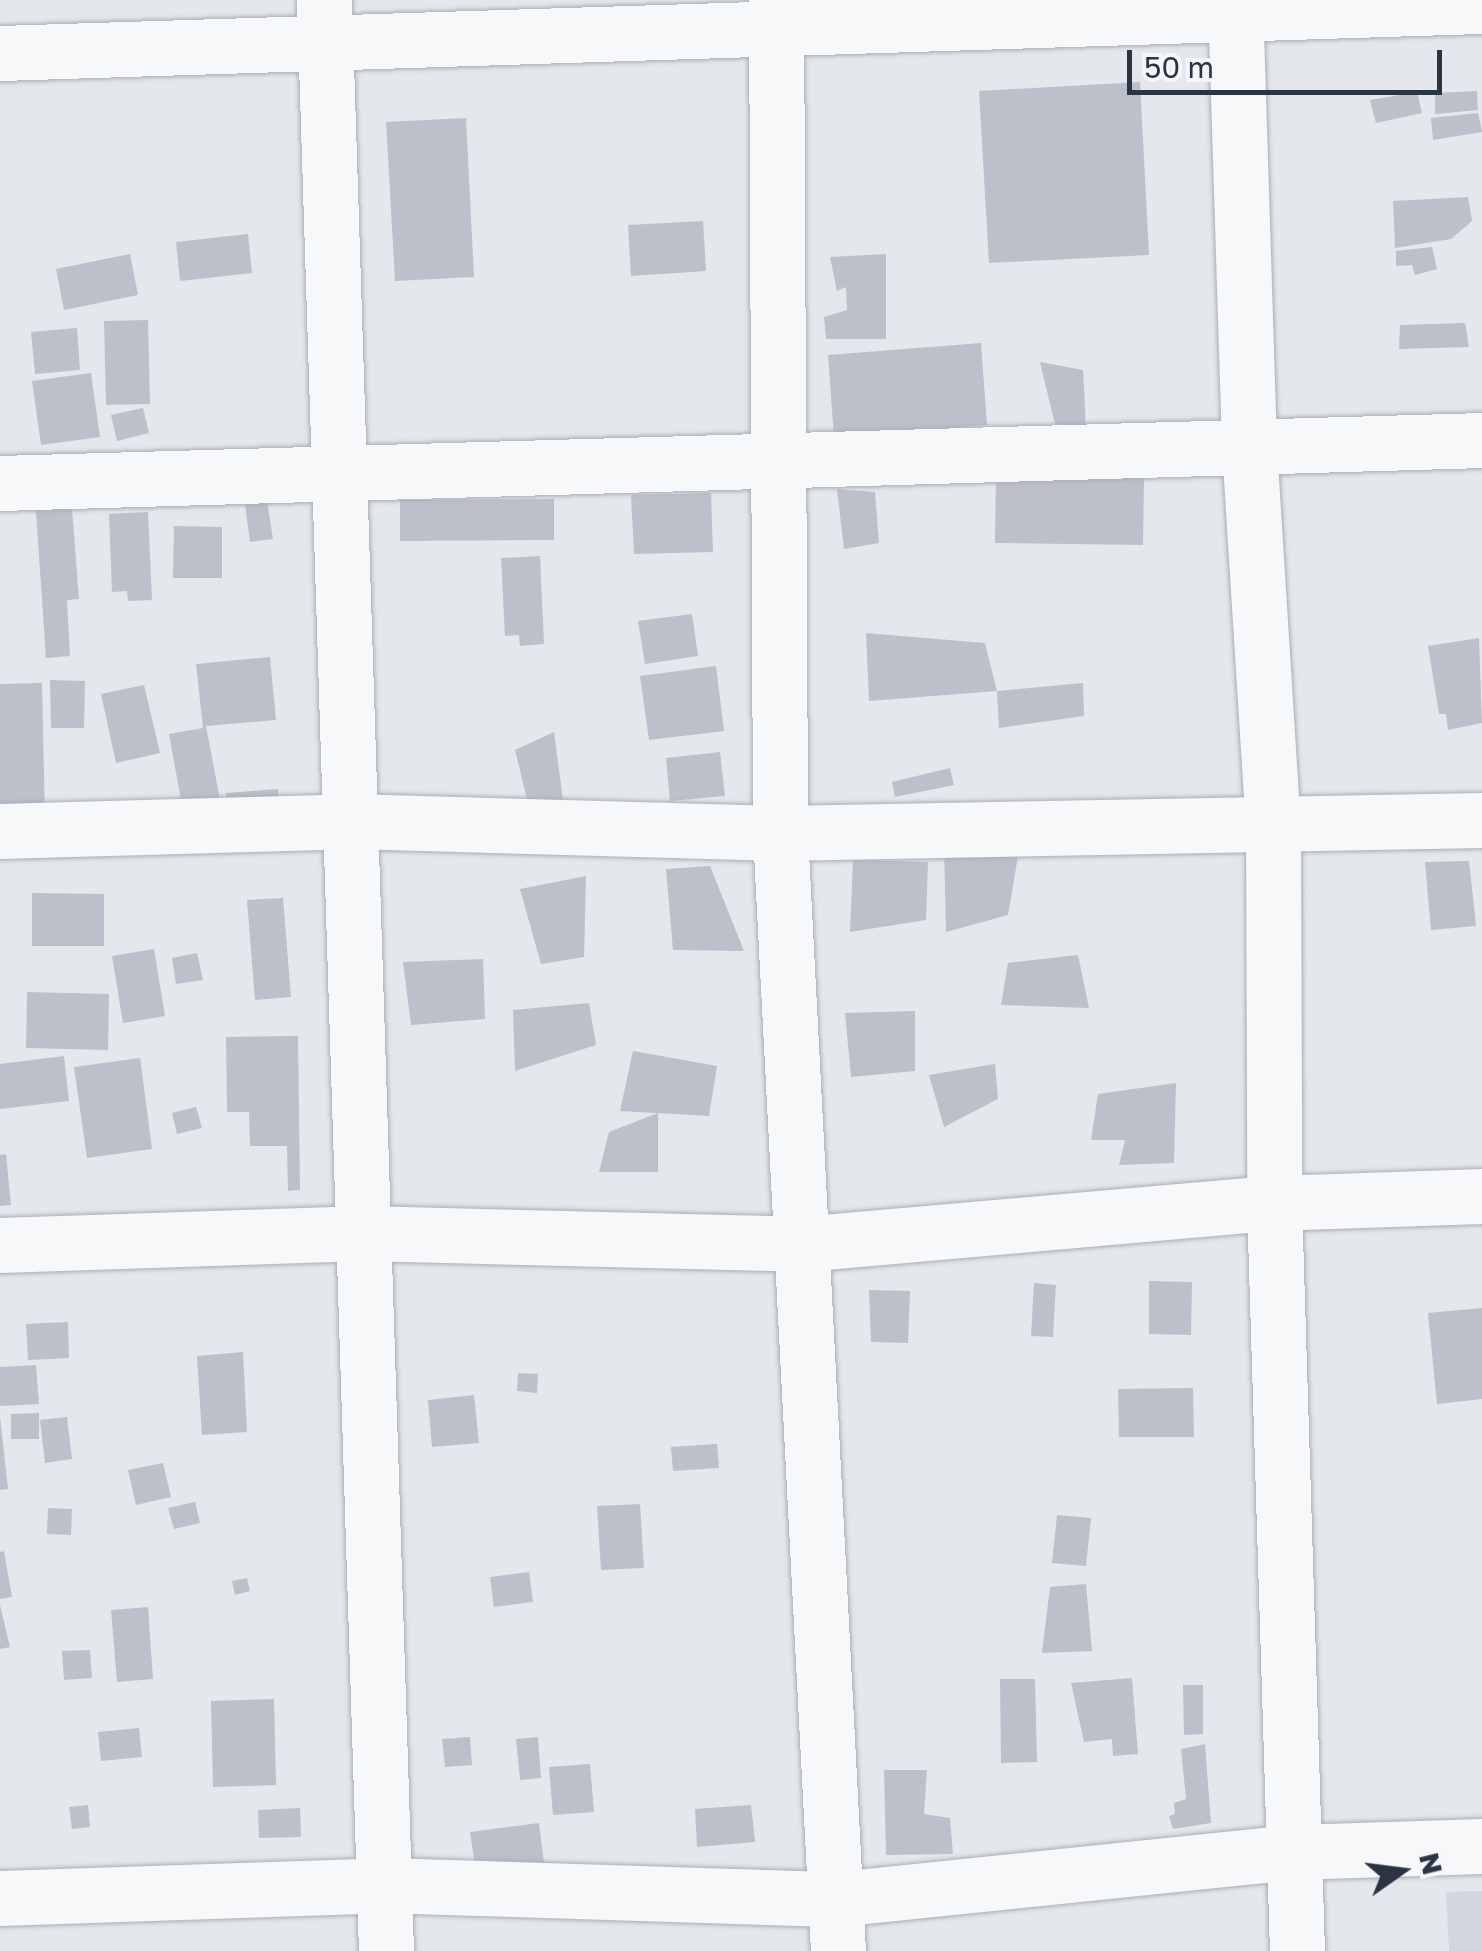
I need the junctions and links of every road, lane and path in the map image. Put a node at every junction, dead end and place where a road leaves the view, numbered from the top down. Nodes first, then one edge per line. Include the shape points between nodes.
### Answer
1 (1482, 6) edge
2 (1236, 7) edge
3 (776, 14) edge
4 (325, 22) edge
5 (0, 54) edge
6 (1482, 440) edge
7 (1249, 447) junction
8 (776, 461) junction
9 (339, 474) junction
10 (0, 483) edge
11 (1482, 820) edge
12 (350, 821) junction
13 (1273, 824) junction
14 (0, 832) edge
15 (780, 833) junction
16 (1482, 1196) edge
17 (1274, 1203) junction
18 (363, 1232) junction
19 (0, 1244) edge
20 (801, 1244) junction
21 (1482, 1846) edge
22 (1294, 1852) junction
23 (384, 1884) junction
24 (0, 1898) edge
25 (837, 1925) edge
26 (386, 1951) edge
27 (1297, 1951) edge

1 - 2 street
2 - 3 street
2 - 7 street
3 - 4 street
3 - 8 street
4 - 5 street
4 - 9 street
6 - 7 street
7 - 8 street
7 - 13 street
8 - 9 street
8 - 15 street
9 - 10 street
9 - 12 street
11 - 13 street
12 - 14 street
12 - 15 street
12 - 18 street
13 - 15 street
13 - 17 street
15 - 20 street
16 - 17 street
17 - 20 street
17 - 22 street
18 - 19 street
18 - 20 street
18 - 23 street
20 - 25 street
21 - 22 street
22 - 25 street
22 - 27 street
23 - 24 street
23 - 25 street
23 - 26 street

